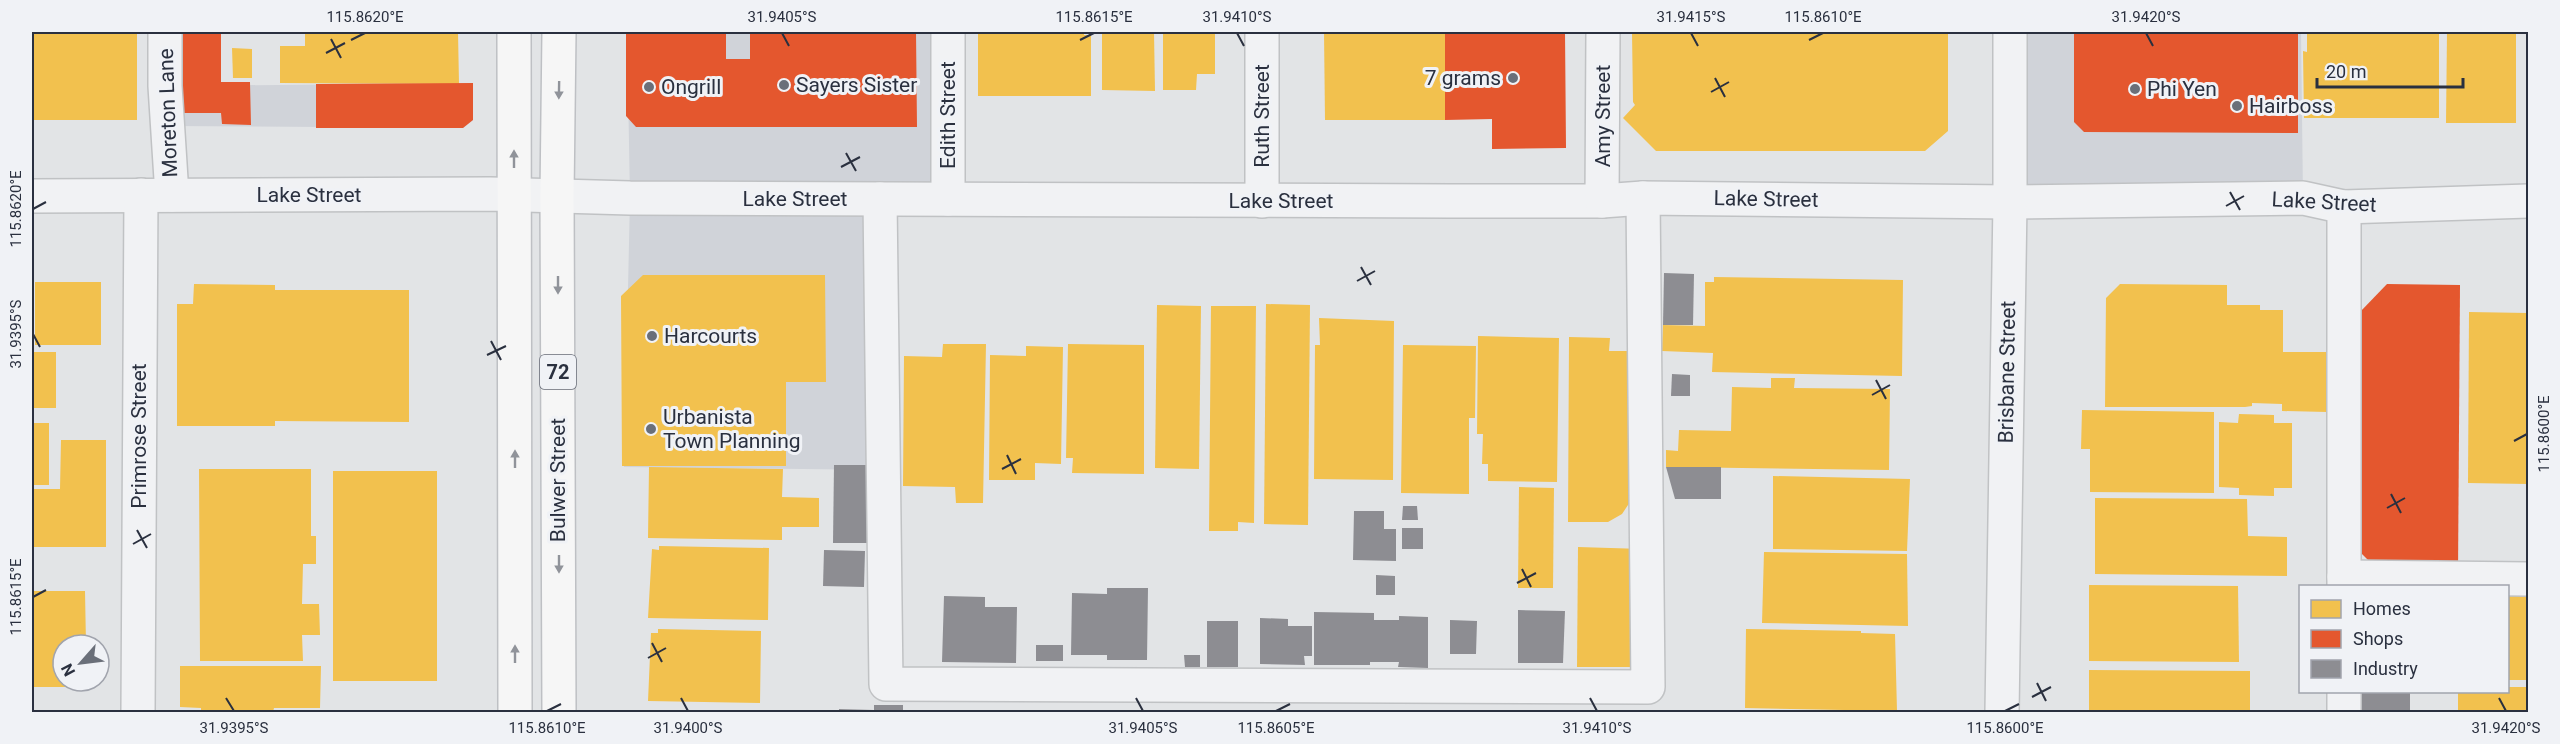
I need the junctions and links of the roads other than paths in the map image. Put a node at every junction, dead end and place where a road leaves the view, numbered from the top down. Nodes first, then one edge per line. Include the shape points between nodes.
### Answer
1 (165, 32) edge
2 (514, 32) edge
3 (560, 32) edge
4 (948, 32) edge
5 (1262, 32) edge
6 (1603, 32) edge
7 (2010, 32) edge
8 (514, 194) junction
9 (156, 195) junction
10 (557, 195) junction
11 (32, 196) edge
12 (1643, 198) junction
13 (880, 199) junction
14 (948, 199) junction
15 (1262, 201) junction
16 (1602, 201) junction
17 (2529, 201) edge
18 (2010, 202) junction
19 (2344, 207) junction
20 (2529, 579) edge
21 (2344, 582) edge
22 (2344, 693) edge
23 (138, 712) edge
24 (515, 712) edge
25 (559, 712) edge
26 (2002, 712) edge
27 (2344, 712) edge

1 - 9 street, Moreton Lane
8 -> 2 main road, Bulwer Street / 72
3 -> 10 main road, Bulwer Street / 72
4 - 14 street, Edith Street
5 - 15 street, Ruth Street
6 - 16 street, Amy Street
7 - 18 street, Brisbane Street
8 - 9 street, Lake Street
8 - 10 street, Lake Street
24 -> 8 main road, Bulwer Street / 72
9 - 11 street, Lake Street
9 - 23 street, Primrose Street
10 - 13 street, Lake Street
10 -> 25 main road, Bulwer Street / 72
12 - 13 street via 1648,687 886,684
12 - 16 street, Lake Street
12 - 18 street, Lake Street
13 - 14 street, Lake Street
14 - 15 street, Lake Street
15 - 16 street, Lake Street
17 - 19 street, Lake Street
18 - 19 street, Lake Street via 2303,198
18 - 26 street, Brisbane Street
19 - 21 street
20 - 21 street
22 - 27 street

